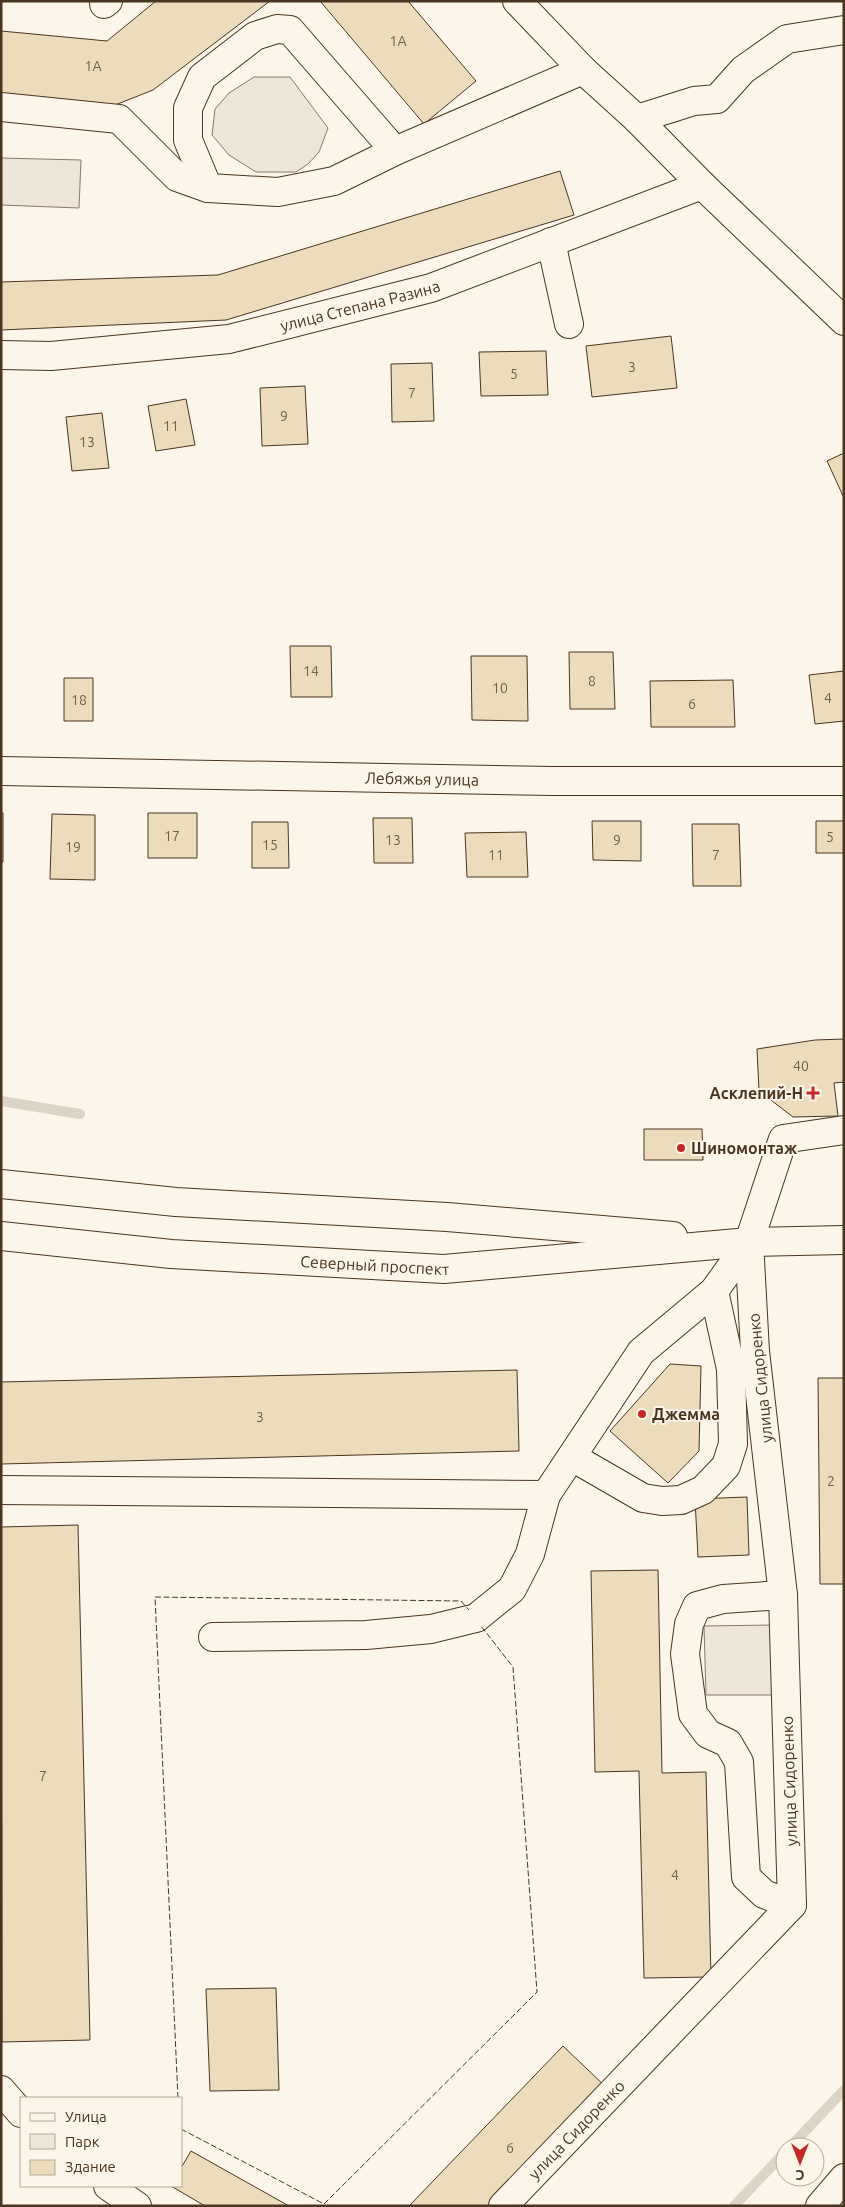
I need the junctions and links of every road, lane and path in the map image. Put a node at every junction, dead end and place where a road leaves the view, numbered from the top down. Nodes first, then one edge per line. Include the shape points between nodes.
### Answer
1 (517, 1) edge
2 (844, 30) edge
3 (583, 70) junction
4 (1, 107) edge
5 (637, 119) junction
6 (395, 151) junction
7 (702, 185) junction
8 (208, 188) junction
9 (551, 242) junction
10 (844, 321) edge
11 (569, 324) dead end
12 (1, 355) edge
13 (1, 771) edge
14 (844, 781) edge
15 (844, 1130) edge
16 (1, 1184) edge
17 (1, 1236) edge
18 (844, 1240) edge
19 (750, 1242) junction
20 (714, 1291) junction
21 (572, 1457) junction
22 (1, 1490) edge
23 (546, 1495) junction
24 (783, 1595) junction
25 (213, 1637) dead end
26 (792, 1905) junction
27 (1, 2090) edge
28 (20, 2112) edge
29 (844, 2178) edge
30 (109, 2187) edge
31 (137, 2206) edge
32 (503, 2206) edge
33 (820, 2206) edge

1 - 3 street
2 - 5 street via 787,39 743,70 717,99 694,101
3 - 5 street
3 - 6 street
4 - 8 street via 118,119 177,177
5 - 7 street
6 - 8 street via 334,181 278,192
6 - 8 street via 290,30 277,29 256,36 202,77 188,108 188,140
7 - 9 street, улица Степана Разина
7 - 10 street
9 - 11 street
9 - 12 street, улица Степана Разина via 431,288 229,339 51,356
13 - 14 street, Лебяжья улица via 552,781
15 - 19 street via 783,1140
16 - 19 street, Северный проспект via 176,1202 447,1217
17 - 19 street, Северный проспект via 171,1254 444,1269
18 - 19 street, Северный проспект
19 - 20 street
19 - 24 street, улица Сидоренко via 755,1351
20 - 21 street via 641,1352
20 - 21 street via 731,1369 733,1444 726,1466 703,1490 681,1500 662,1501 643,1498
21 - 23 street
22 - 23 street
23 - 25 street via 530,1554 512,1589 476,1618 431,1629 366,1635
24 - 26 street, улица Сидоренко
24 - 26 street via 723,1599 697,1606 689,1624 686,1654 693,1714 708,1734 728,1743 739,1762 746,1878 764,1894
26 - 32 street, улица Сидоренко
27 - 28 street
29 - 33 street
30 - 31 street

